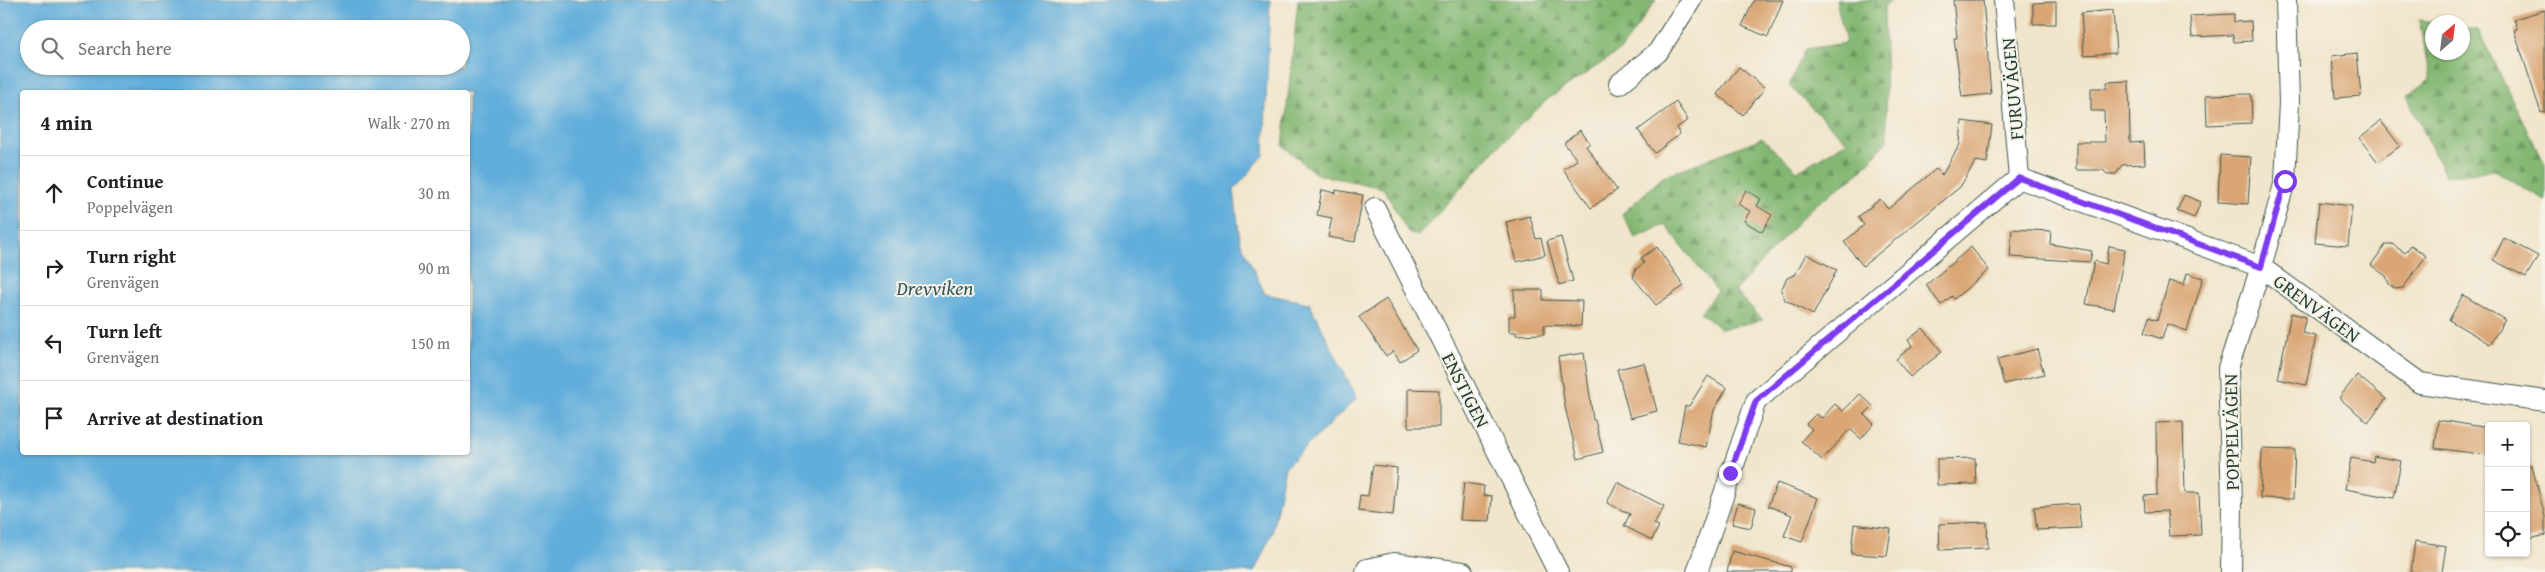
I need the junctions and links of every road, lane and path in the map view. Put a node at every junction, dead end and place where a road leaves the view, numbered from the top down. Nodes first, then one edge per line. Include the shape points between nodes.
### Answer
1 (1691, 0) edge
2 (2004, 0) edge
3 (2286, 0) edge
4 (1620, 84) dead end
5 (2019, 178) junction
6 (1375, 208) dead end
7 (2261, 267) junction
8 (2545, 401) edge
9 (1366, 570) edge
10 (1463, 572) edge
11 (1558, 572) edge
12 (1697, 572) edge
13 (2231, 572) edge

1 - 4 street via 1658,52
2 - 5 street, FURUVÄGEN
3 - 7 street, POPPELVÄGEN via 2289,103 2285,181
5 - 7 street, GRENVÄGEN
5 - 12 street via 1756,401
6 - 11 street, ENSTIGEN
7 - 8 street, GRENVÄGEN via 2420,383
7 - 13 street, POPPELVÄGEN via 2228,368
9 - 10 street via 1394,563

